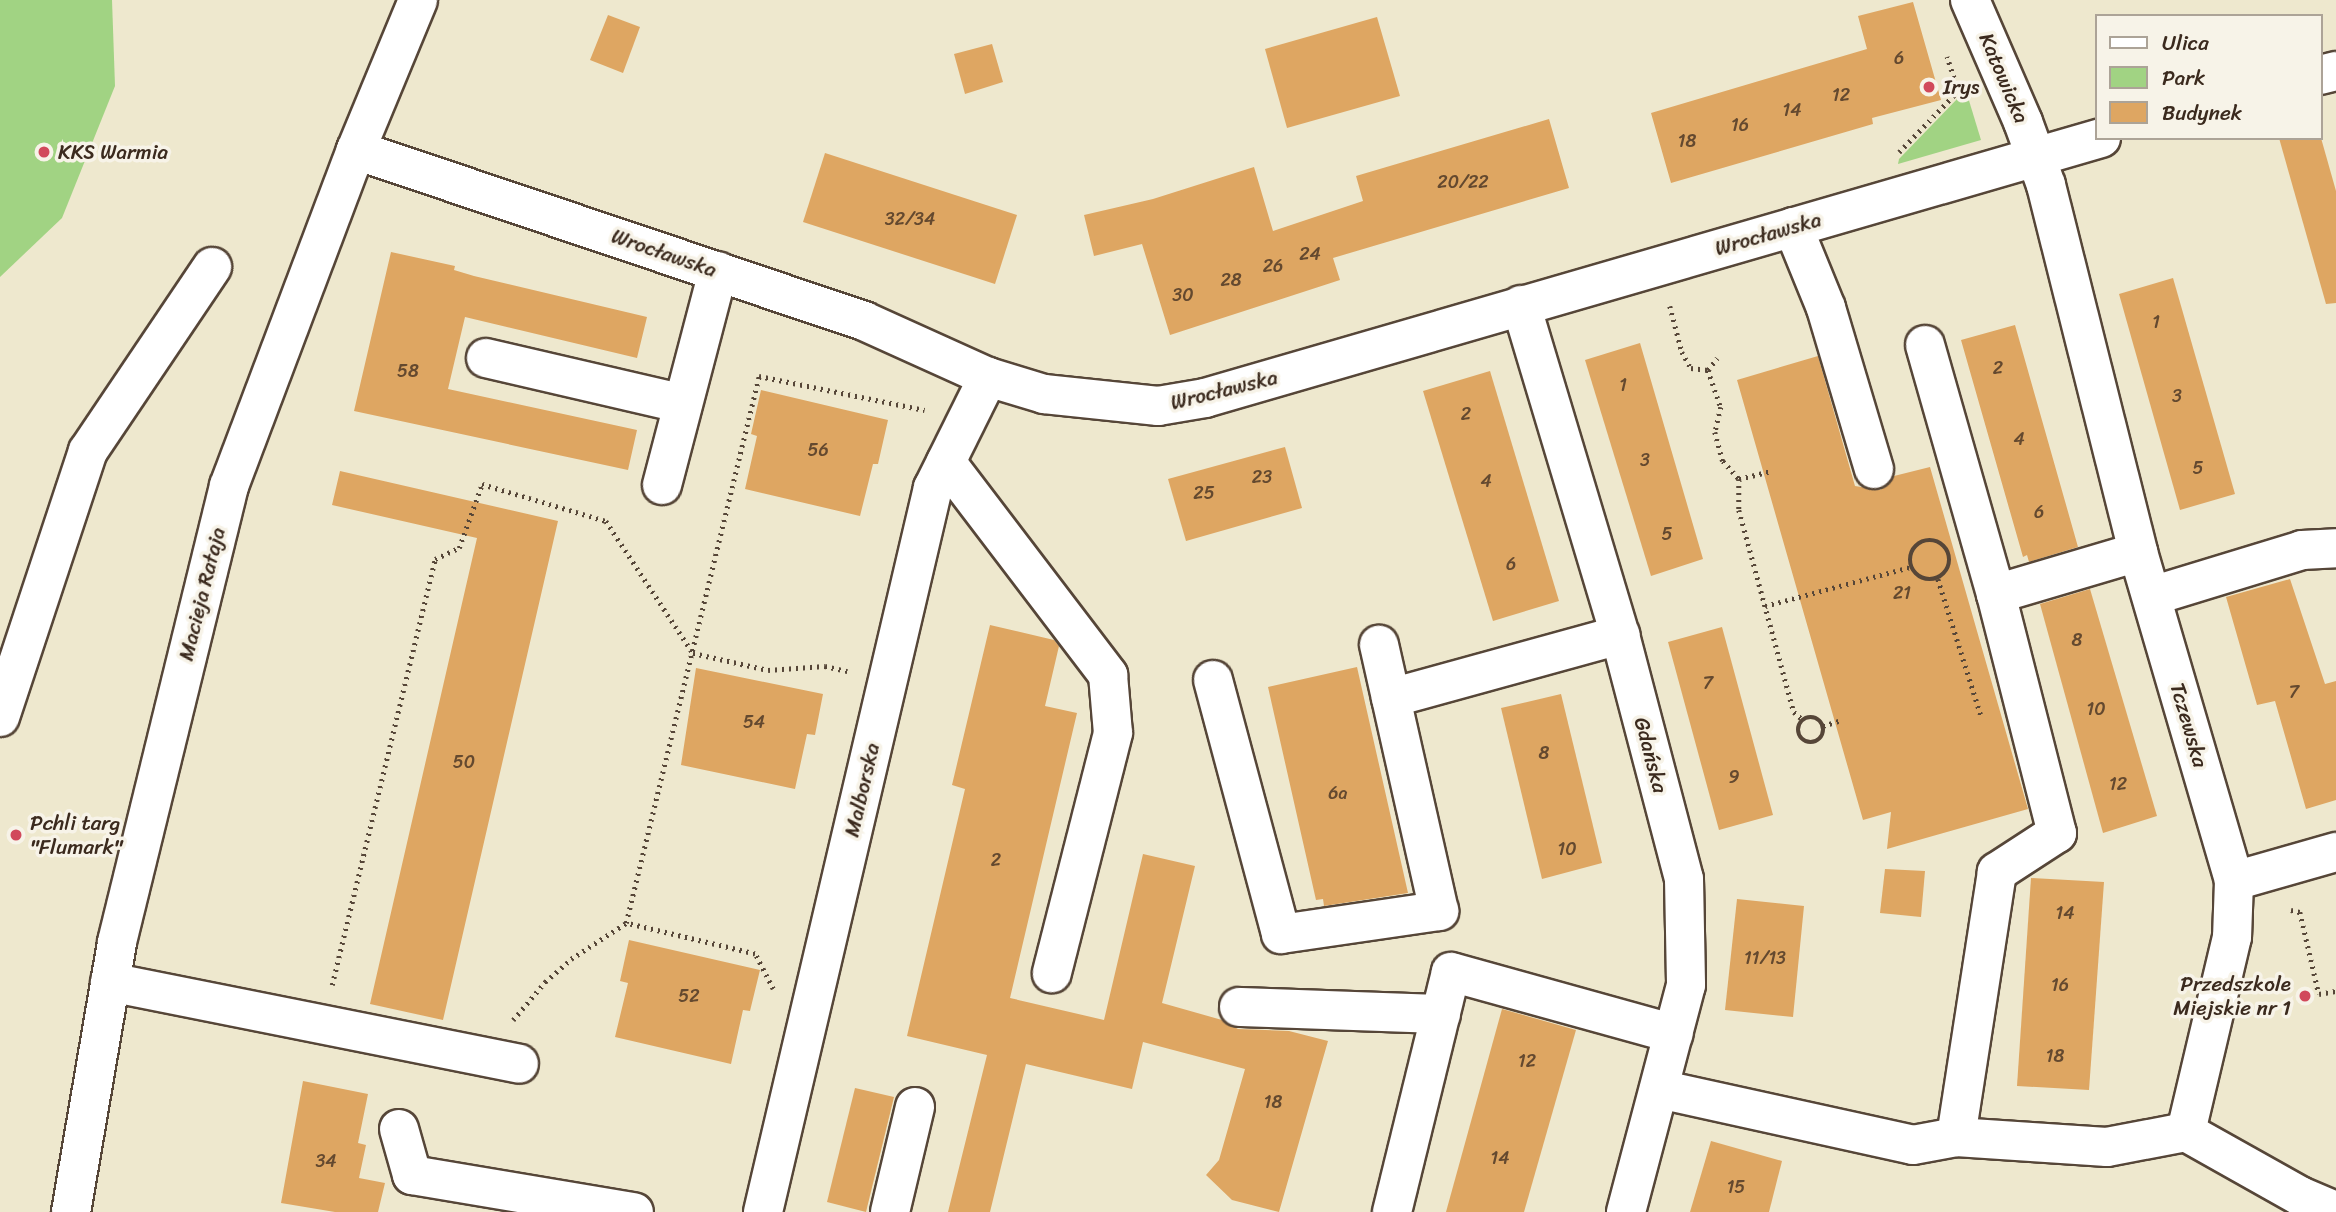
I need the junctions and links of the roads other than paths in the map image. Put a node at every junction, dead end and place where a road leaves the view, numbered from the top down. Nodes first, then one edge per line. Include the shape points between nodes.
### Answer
1 (418, 0) edge
2 (1970, 0) edge
3 (2094, 140) edge
4 (356, 150) junction
5 (2037, 156) junction
6 (1793, 227) junction
7 (212, 267) dead end
8 (719, 271) junction
9 (1521, 305) junction
10 (1926, 345) dead end
11 (486, 358) dead end
12 (988, 377) junction
13 (683, 404) junction
14 (1874, 469) dead end
15 (939, 475) junction
16 (662, 485) dead end
17 (2336, 548) edge
18 (2138, 552) junction
19 (1996, 594) junction
20 (2152, 596) junction
21 (1620, 635) junction
22 (1379, 645) dead end
23 (1213, 680) dead end
24 (1391, 698) junction
25 (0, 717) edge
26 (2336, 852) edge
27 (2234, 881) junction
28 (1052, 972) dead end
29 (110, 982) junction
30 (1239, 1007) dead end
31 (1441, 1014) junction
32 (1674, 1034) junction
33 (519, 1064) dead end
34 (1659, 1089) junction
35 (915, 1107) dead end
36 (398, 1129) dead end
37 (2186, 1132) junction
38 (1956, 1137) junction
39 (766, 1198) edge
40 (2295, 1204) edge
41 (2336, 1211) edge
42 (71, 1212) edge
43 (634, 1212) edge
44 (890, 1212) edge
45 (1392, 1212) edge
46 (1626, 1212) edge

1 - 4 street, Macieja Rataja
2 - 5 street, Katowicka
3 - 5 street, Wrocławska
4 - 8 street, Wrocławska
4 - 29 street, Macieja Rataja via 229,486
5 - 6 street, Wrocławska
5 - 18 street, Tczewska
6 - 9 street, Wrocławska
6 - 14 street via 1826,307
7 - 25 street via 88,451
8 - 12 street, Wrocławska via 864,321
8 - 13 street
9 - 12 street, Wrocławska via 1205,398 1158,406 1044,394
9 - 21 street, Gdańska
10 - 19 street
11 - 13 street
12 - 15 street, Malborska
13 - 16 street
15 - 28 street via 1108,675 1113,733
15 - 39 street, Malborska
17 - 20 street via 2302,550
18 - 19 street
18 - 20 street, Tczewska
19 - 38 street via 2057,833 1997,872
20 - 27 street, Tczewska
21 - 24 street
21 - 32 street, Gdańska via 1684,879 1686,985
22 - 24 street
23 - 24 street via 1280,934 1439,911
26 - 27 street
27 - 37 street, Tczewska via 2232,937
29 - 33 street
29 - 42 street, Macieja Rataja
30 - 31 street
31 - 32 street via 1451,972
31 - 45 street
32 - 34 street, Gdańska
34 - 38 street via 1913,1145
34 - 46 street, Gdańska
35 - 44 street
36 - 43 street via 412,1175
37 - 38 street via 2107,1147
37 - 40 street
40 - 41 street

